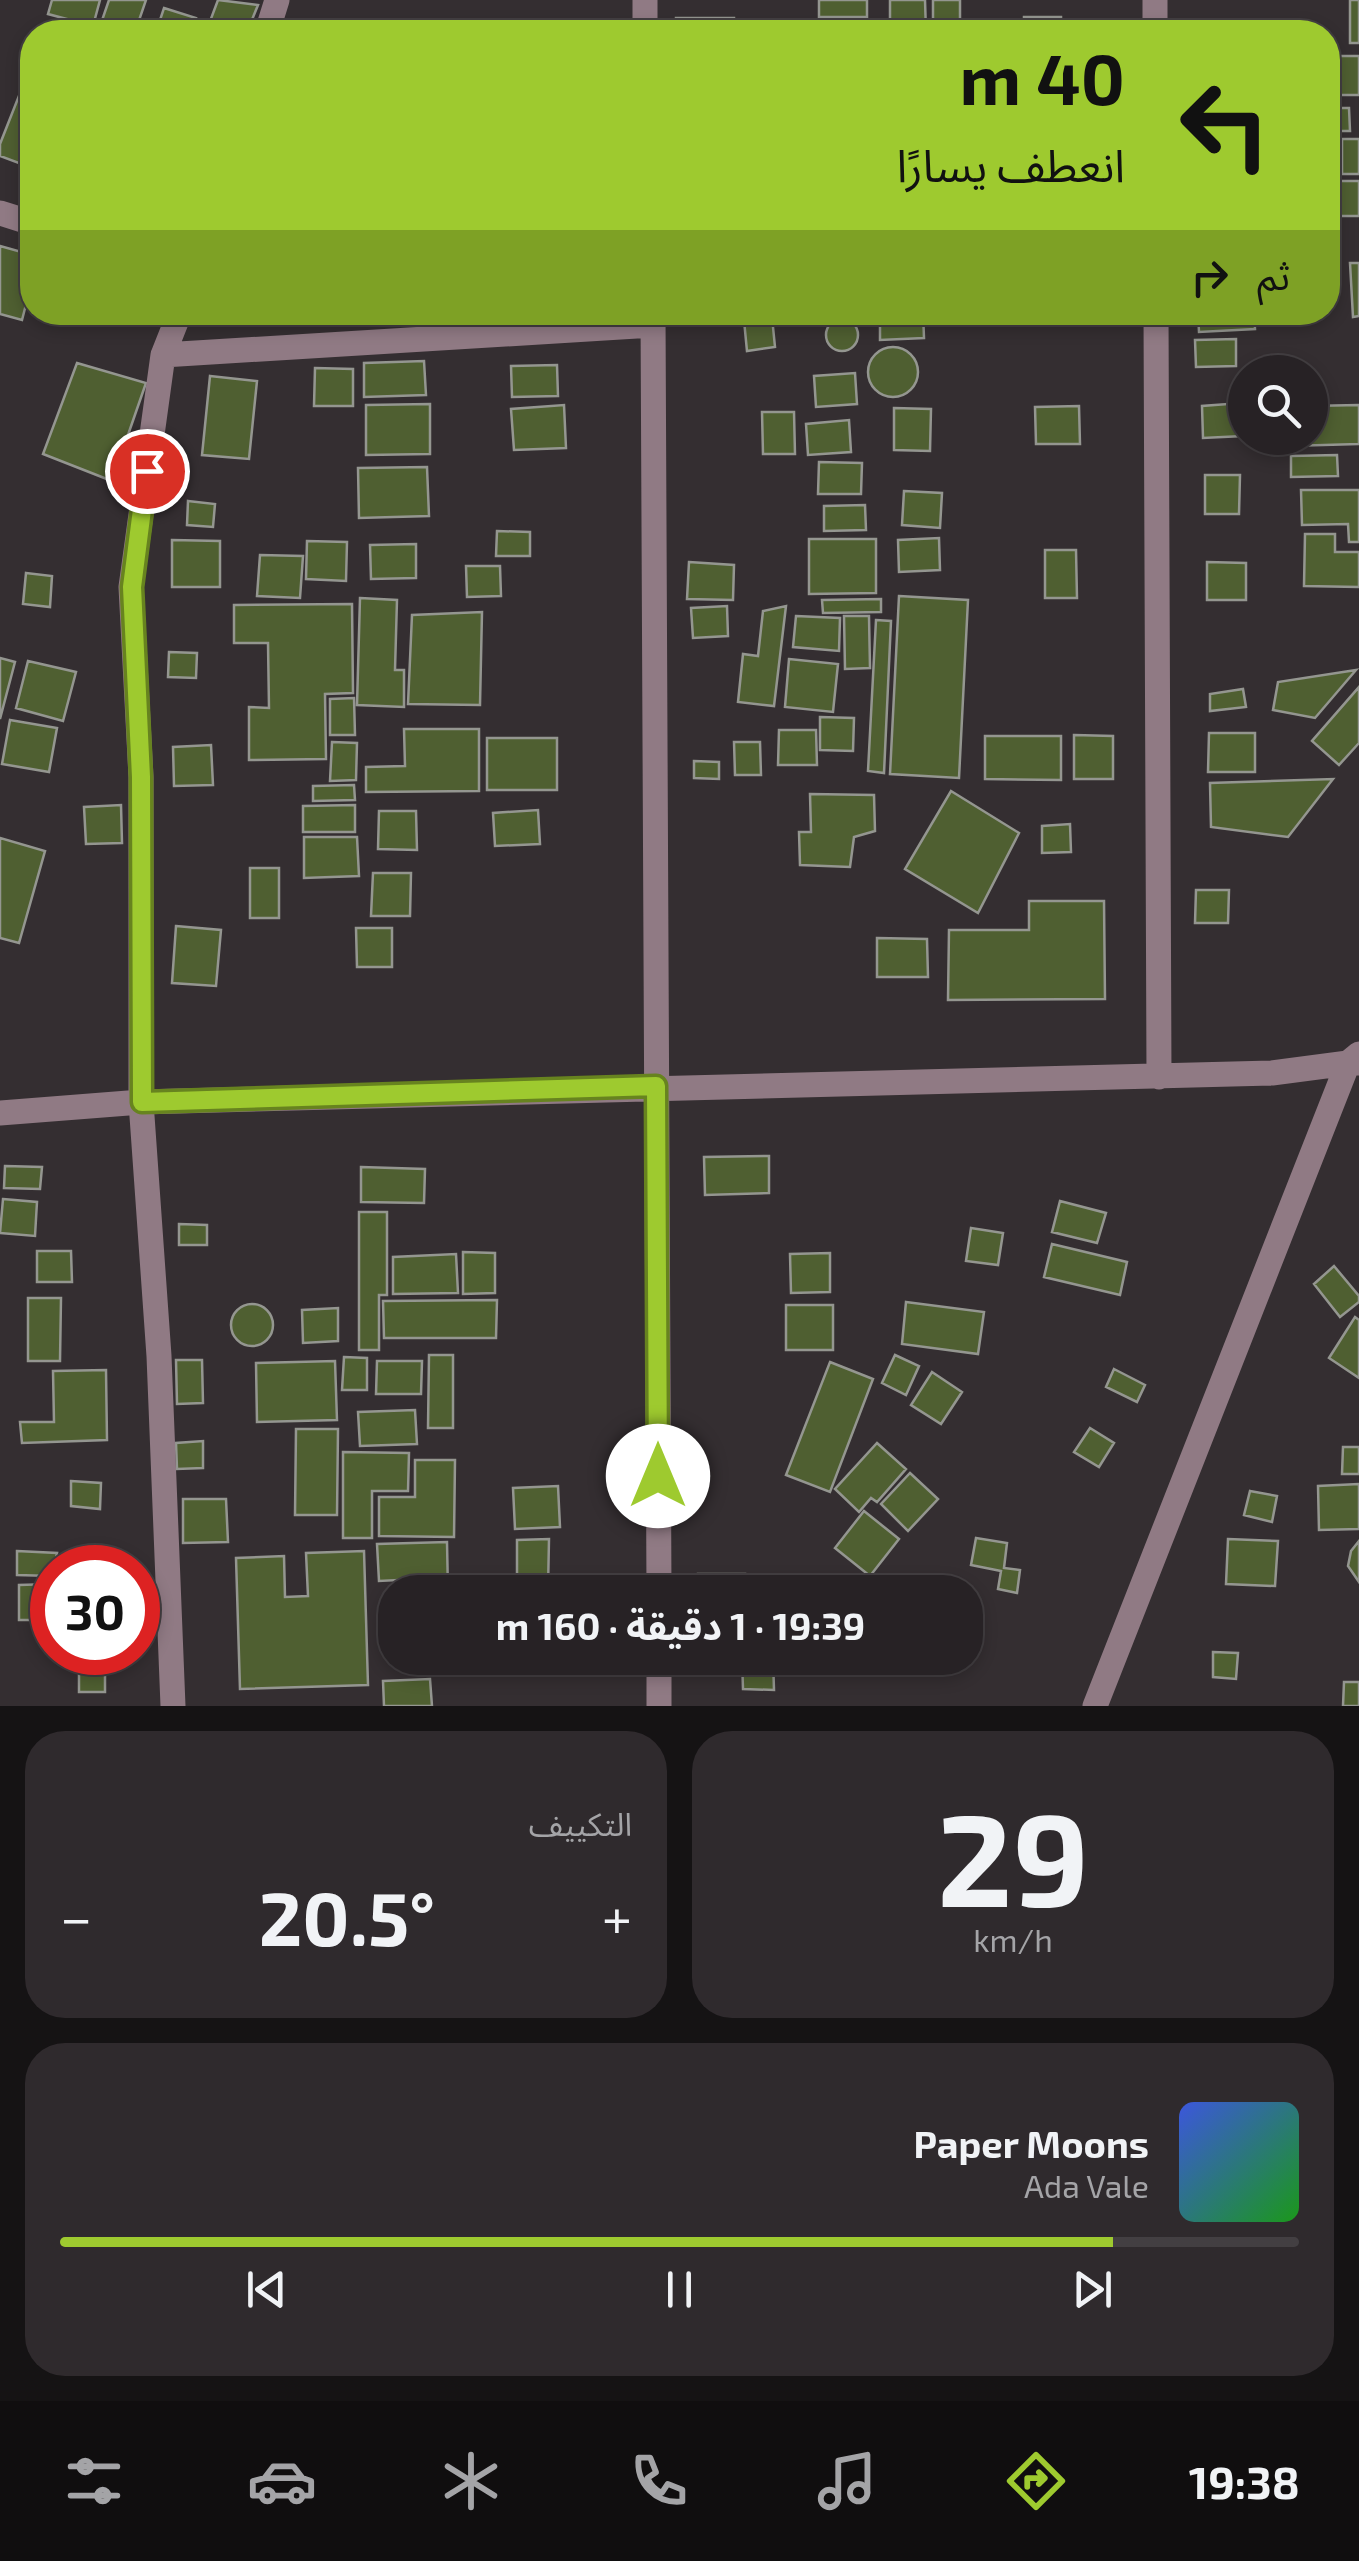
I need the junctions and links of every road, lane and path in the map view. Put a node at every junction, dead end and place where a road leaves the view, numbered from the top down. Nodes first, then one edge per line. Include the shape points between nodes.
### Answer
1 (175, 325) edge
2 (571, 325) edge
3 (653, 325) edge
4 (1156, 325) edge
5 (163, 355) junction
6 (1355, 1060) edge
7 (1160, 1077) junction
8 (656, 1086) junction
9 (142, 1102) junction
10 (0, 1114) edge
11 (659, 1575) edge
12 (659, 1675) edge
13 (173, 1706) edge
14 (660, 1706) edge
15 (1095, 1706) edge

1 - 5 street
2 - 5 street
3 - 8 street
4 - 7 street
5 - 9 street via 132,587 141,777
6 - 7 street via 1272,1073
6 - 15 street
7 - 8 street
8 - 9 street
8 - 11 street
9 - 10 street
9 - 13 street
12 - 14 street

